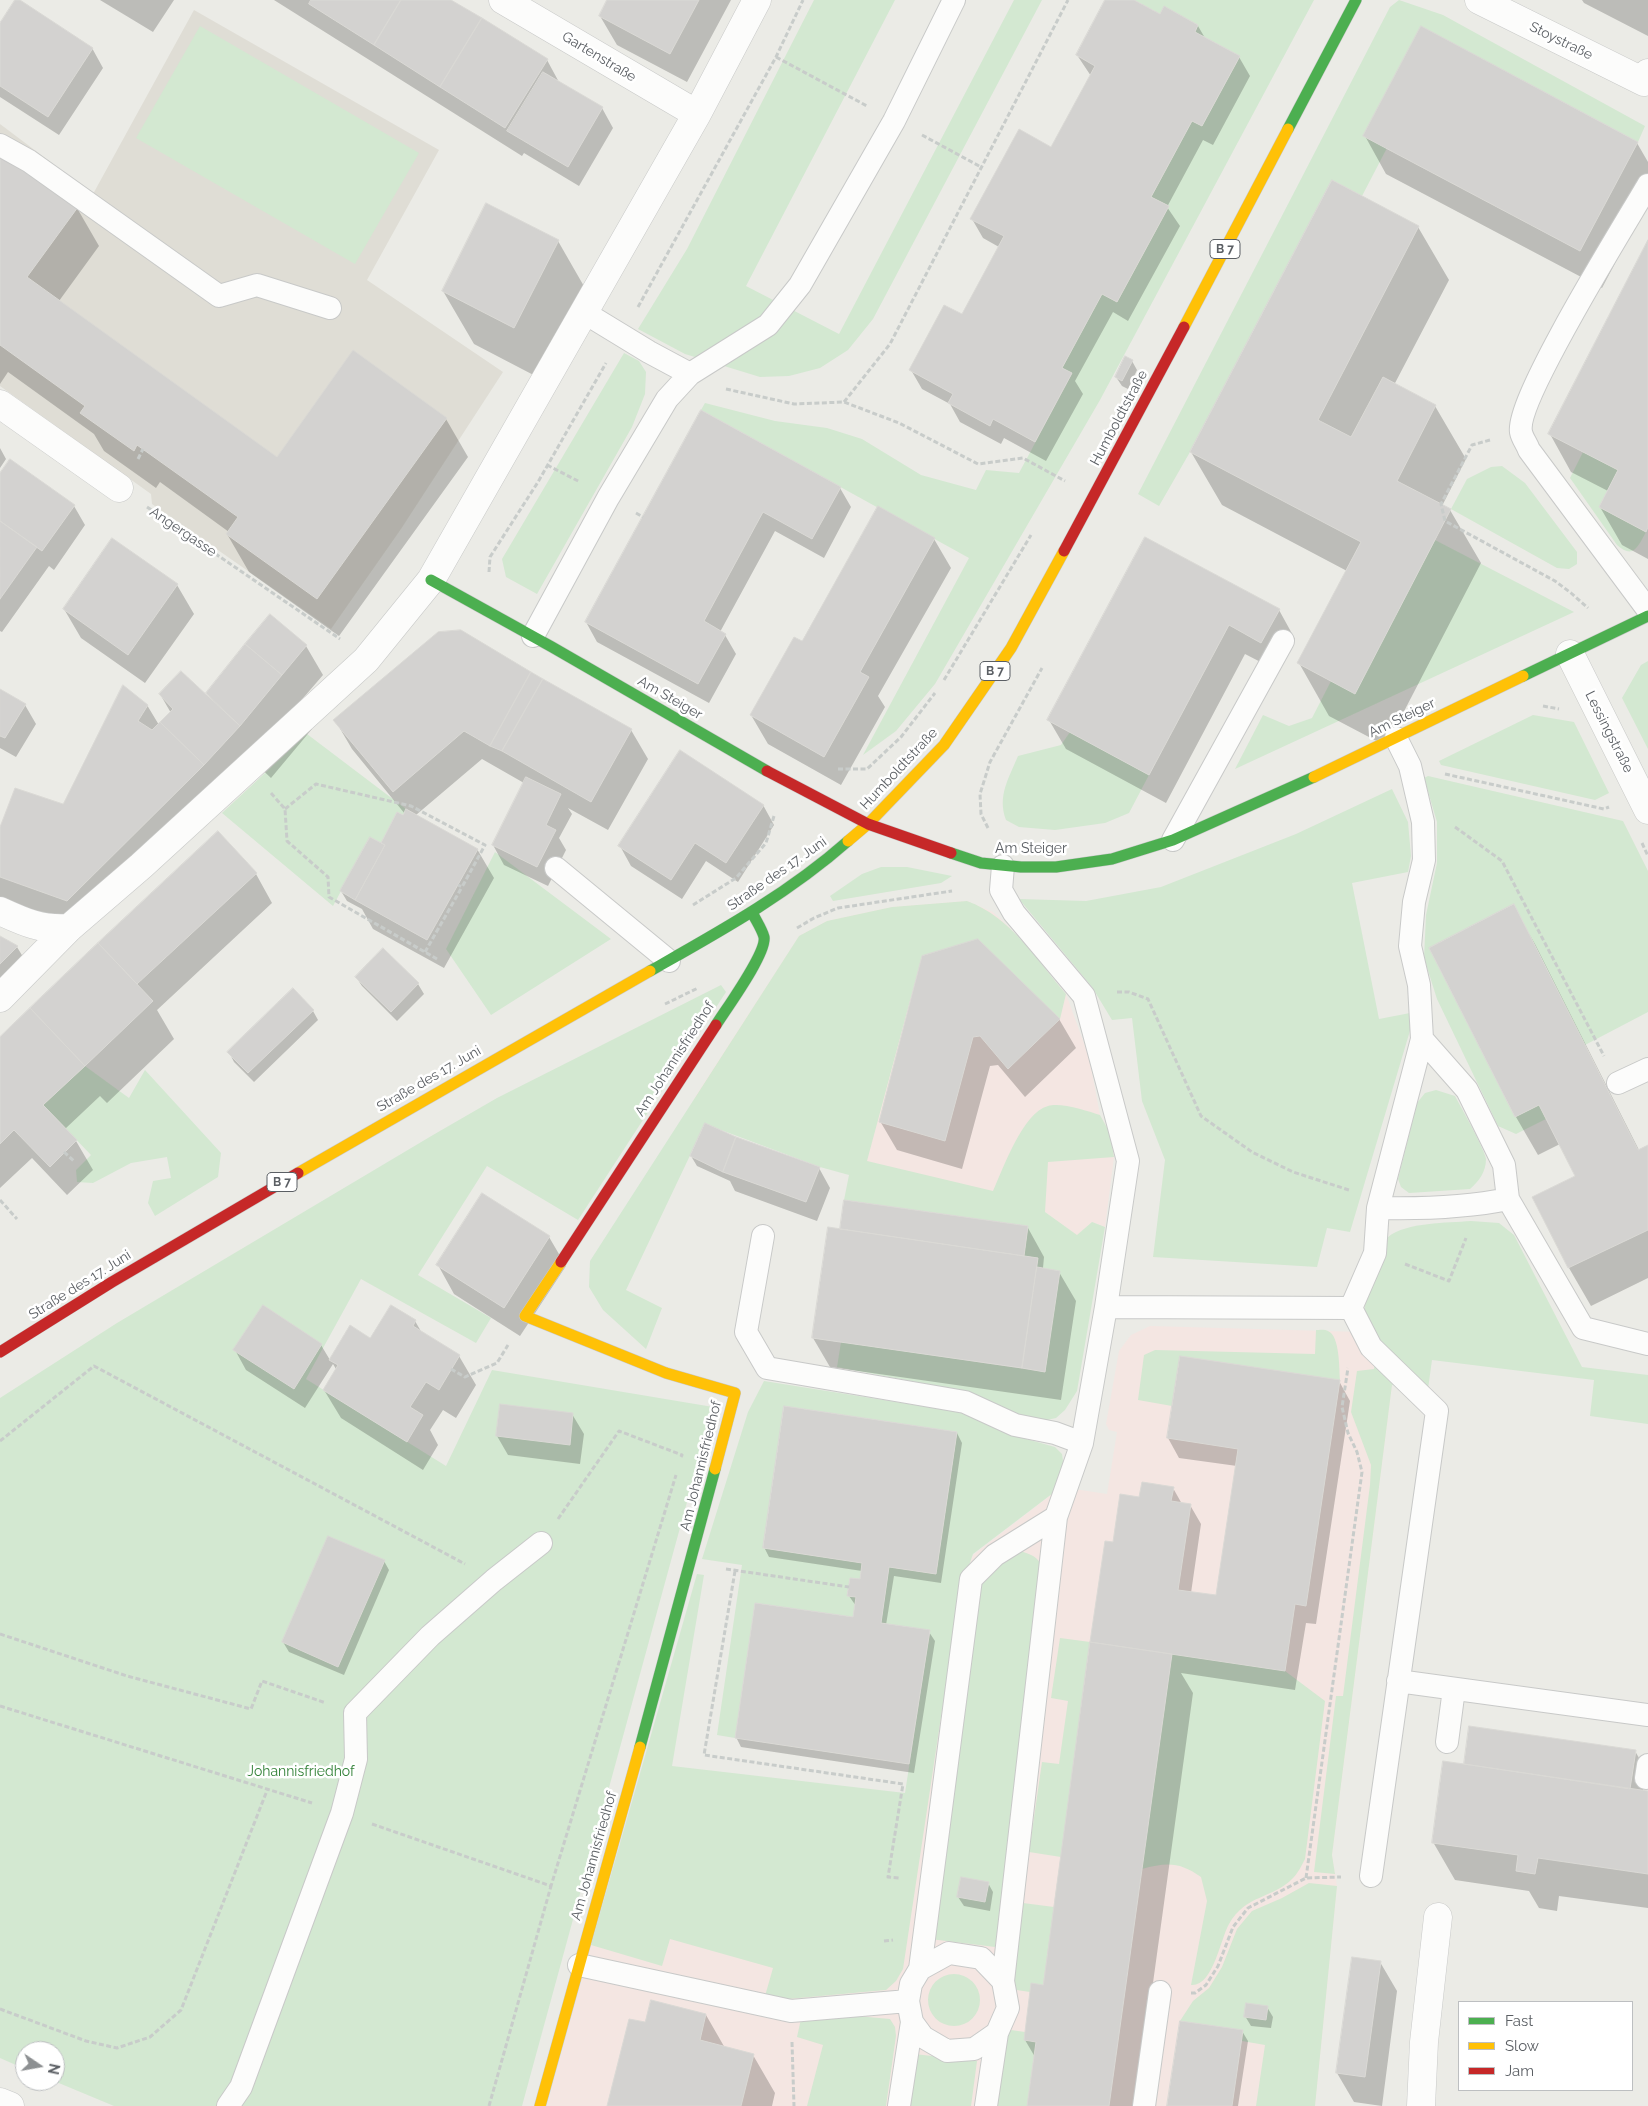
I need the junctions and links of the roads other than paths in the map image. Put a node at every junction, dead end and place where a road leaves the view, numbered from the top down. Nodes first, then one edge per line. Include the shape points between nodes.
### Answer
1 (502, 0) edge
2 (757, 0) edge
3 (954, 0) edge
4 (1356, 0) edge
5 (1479, 0) edge
6 (1646, 81) edge
7 (697, 114) junction
8 (0, 145) edge
9 (1648, 185) edge
10 (330, 308) dead end
11 (585, 313) junction
12 (690, 374) junction
13 (0, 404) edge
14 (119, 488) road end
15 (431, 580) junction
16 (1648, 610) edge
17 (1648, 616) edge
18 (534, 636) junction
19 (1284, 641) dead end
20 (1570, 654) junction
21 (1396, 738) junction
22 (1648, 810) edge
23 (868, 824) junction
24 (1172, 840) junction
25 (1002, 866) junction
26 (556, 868) dead end
27 (0, 911) edge
28 (752, 912) junction
29 (68, 928) junction
30 (668, 961) junction
31 (0, 998) edge
32 (1422, 1039) junction
33 (1648, 1069) edge
34 (1618, 1083) road end
35 (1508, 1199) junction
36 (1378, 1208) junction
37 (763, 1236) dead end
38 (1106, 1307) junction
39 (1351, 1308) junction
40 (1648, 1344) edge
41 (0, 1352) edge
42 (1082, 1443) junction
43 (1056, 1517) junction
44 (542, 1543) road end
45 (1398, 1681) junction
46 (1454, 1689) junction
47 (1648, 1715) edge
48 (1447, 1742) dead end
49 (1370, 1876) dead end
50 (1438, 1917) dead end
51 (579, 1965) junction
52 (920, 1969) junction
53 (1003, 1981) junction
54 (1160, 1992) road end
55 (914, 2020) junction
56 (997, 2033) junction
57 (0, 2102) edge
58 (10, 2106) edge
59 (228, 2106) edge
60 (540, 2106) edge
61 (899, 2106) edge
62 (986, 2106) edge
63 (1144, 2106) edge
64 (1421, 2106) edge

1 - 7 street, Gartenstraße
2 - 7 street
3 - 12 lane via 894,120 800,285 768,325
4 - 23 street, Humboldtstraße / B 7 via 1093,498 1010,648 932,759
5 - 6 street, Stoystraße
7 - 11 street
8 - 10 lane via 29,161 219,296 257,285
9 - 16 lane via 1539,376 1524,411 1521,432 1529,450
11 - 12 lane
11 - 15 street
12 - 18 lane via 667,399 608,498
13 - 14 street
15 - 18 street, Am Steiger
15 - 29 street via 366,660 141,866
17 - 20 street, Am Steiger
18 - 23 street, Am Steiger via 786,782
19 - 24 lane
20 - 21 street, Am Steiger
20 - 22 street, Lessingstraße
21 - 24 street, Am Steiger via 1298,786
21 - 32 lane via 1410,766 1423,822 1424,860 1414,902 1410,946 1419,985
23 - 25 street, Am Steiger via 981,863
23 - 28 street, Straße des 17. Juni / B 7 via 829,858
24 - 25 street, Am Steiger via 1112,859 1056,867
25 - 38 lane via 1001,890 1014,913 1084,996 1128,1161
26 - 30 lane
27 - 29 street via 28,924 50,929
28 - 30 street, Straße des 17. Juni / B 7
28 - 51 street, Am Johannisfriedhof via 764,937 762,949 746,979 525,1316 666,1373 735,1393
29 - 31 street
30 - 41 street, Straße des 17. Juni / B 7 via 536,1034 154,1257
32 - 35 lane via 1467,1090 1504,1165
32 - 36 lane
33 - 34 lane
35 - 36 lane via 1479,1205 1423,1209
35 - 40 lane via 1583,1328
36 - 39 lane via 1375,1253
37 - 42 lane via 746,1332 767,1368 965,1402 1015,1425 1055,1432
38 - 39 lane
38 - 42 lane
39 - 45 lane via 1371,1347 1437,1411
42 - 43 lane
43 - 52 lane via 995,1555 971,1579
43 - 53 lane
44 - 59 lane via 430,1636 356,1713 356,1759 342,1813 241,2087
45 - 46 lane
45 - 49 lane
46 - 47 lane
46 - 48 lane
50 - 64 street via 1424,2042
51 - 55 lane via 791,2011
51 - 60 street, Am Johannisfriedhof
52 - 53 lane via 948,1953 980,1958
52 - 55 lane via 912,1984
53 - 56 lane via 1008,2008
54 - 63 lane
55 - 56 lane via 947,2051 974,2049
55 - 61 lane
56 - 62 lane
57 - 58 street

